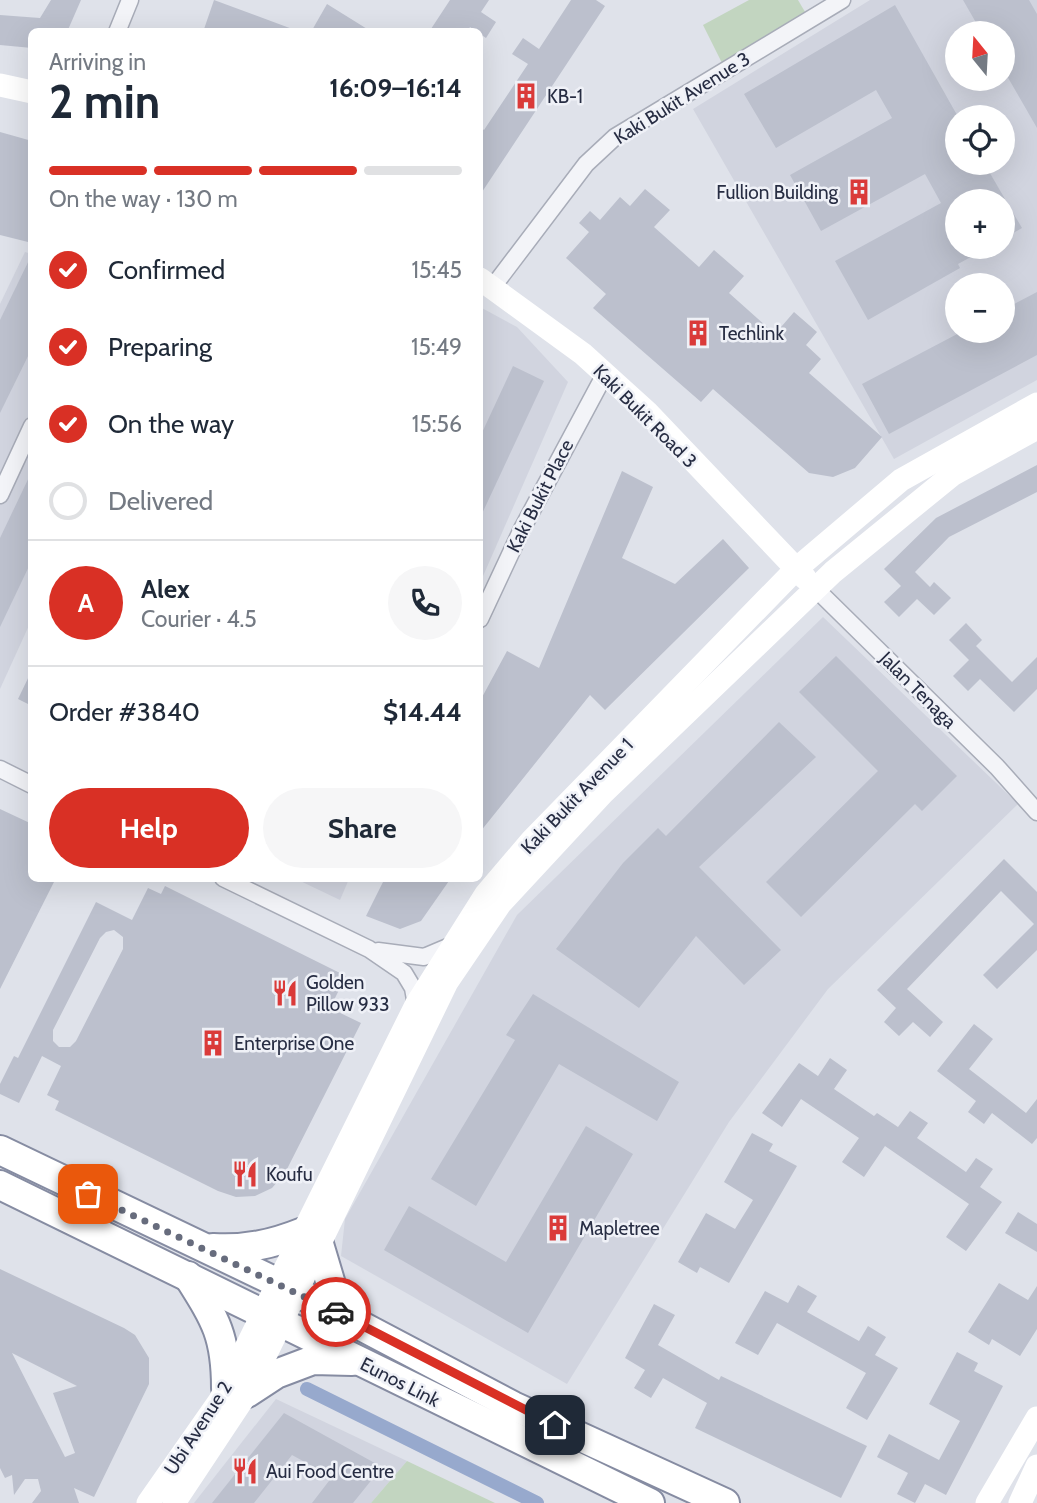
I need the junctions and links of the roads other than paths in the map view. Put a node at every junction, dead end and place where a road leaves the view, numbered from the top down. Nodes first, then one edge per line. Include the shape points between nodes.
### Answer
1 (130, 0) edge
2 (842, 0) edge
3 (119, 28) edge
4 (0, 85) edge
5 (28, 91) edge
6 (486, 283) edge
7 (605, 374) junction
8 (1037, 404) edge
9 (1037, 428) edge
10 (28, 435) edge
11 (0, 495) edge
12 (796, 569) junction
13 (815, 588) junction
14 (483, 613) edge
15 (0, 769) edge
16 (28, 783) edge
17 (1037, 812) edge
18 (231, 882) edge
19 (450, 946) junction
20 (369, 948) junction
21 (416, 1005) junction
22 (0, 1150) edge
23 (0, 1185) edge
24 (312, 1238) junction
25 (203, 1248) junction
26 (188, 1276) junction
27 (287, 1288) junction
28 (274, 1318) junction
29 (359, 1325) junction
30 (359, 1361) junction
31 (237, 1390) junction
32 (1037, 1418) edge
33 (1037, 1466) edge
34 (148, 1503) edge
35 (174, 1503) edge
36 (650, 1503) edge
37 (725, 1503) edge
38 (987, 1503) edge
39 (1020, 1503) edge

1 - 3 street
2 - 6 street, Kaki Bukit Avenue 3 via 615,137
4 - 5 main road
6 - 7 main road, Kaki Bukit Road 3
7 - 12 main road, Kaki Bukit Road 3
7 - 14 street, Kaki Bukit Place
8 - 12 main road, Kaki Bukit Avenue 1 via 901,480
9 - 13 main road, Kaki Bukit Avenue 1 via 952,475
10 - 11 street
12 - 13 main road, Jalan Tenaga
12 - 19 main road, Kaki Bukit Avenue 1 via 532,840
13 - 17 street, Jalan Tenaga
13 - 24 main road, Kaki Bukit Avenue 1 via 545,852 485,924 447,982
15 - 16 street
18 - 20 street
19 - 20 street via 424,957
19 - 21 main road, Kaki Bukit Avenue 1
20 - 21 street via 404,973
21 - 24 main road, Kaki Bukit Avenue 1
22 - 25 highway, Eunos Link
23 - 26 highway, Eunos Link
24 - 25 highway via 238,1250
24 - 27 main road, Kaki Bukit Avenue 1
24 - 29 highway via 333,1291
25 - 27 highway, Eunos Link
26 - 28 highway, Eunos Link
26 - 31 highway via 216,1321
27 - 28 main road, Kaki Bukit Avenue 1
27 - 29 highway, Eunos Link
28 - 30 highway, Eunos Link
28 - 31 main road, Ubi Avenue 2
29 - 37 highway, Eunos Link via 513,1406
30 - 31 highway via 313,1360
30 - 36 highway, Eunos Link
31 - 34 main road, Ubi Avenue 2
31 - 35 main road, Ubi Avenue 2
32 - 38 main road
33 - 39 main road

